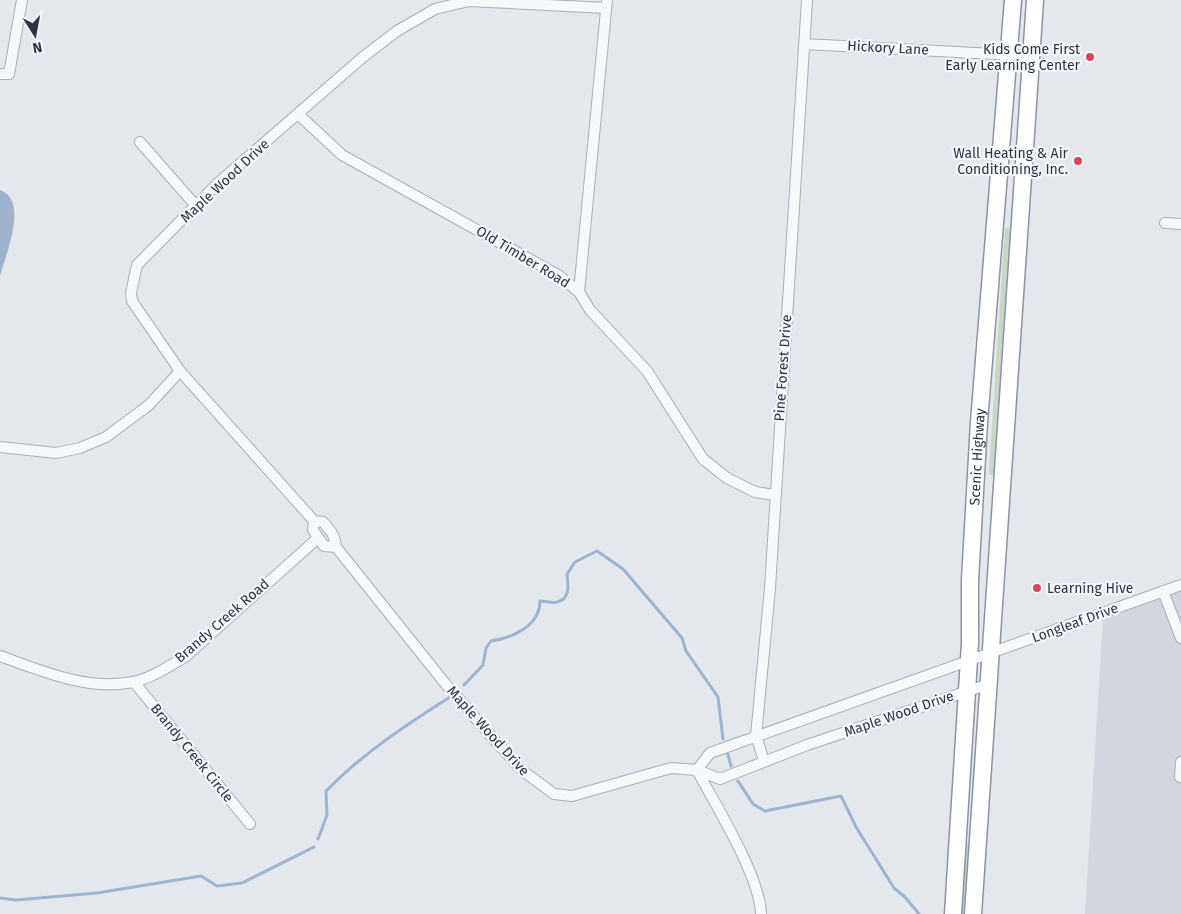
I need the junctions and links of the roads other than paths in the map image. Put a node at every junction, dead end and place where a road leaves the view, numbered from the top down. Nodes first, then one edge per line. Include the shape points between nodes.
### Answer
1 (22, 0) edge
2 (806, 0) edge
3 (1013, 0) edge
4 (1035, 0) edge
5 (606, 4) edge
6 (804, 44) junction
7 (1010, 55) junction
8 (1031, 56) junction
9 (0, 74) edge
10 (298, 114) junction
11 (140, 142) dead end
12 (196, 206) junction
13 (1165, 223) dead end
14 (1181, 224) edge
15 (580, 292) junction
16 (180, 371) junction
17 (0, 447) edge
18 (775, 495) junction
19 (314, 521) junction
20 (318, 538) junction
21 (336, 547) junction
22 (1181, 585) edge
23 (1163, 591) junction
24 (1181, 638) edge
25 (991, 652) junction
26 (0, 656) edge
27 (968, 660) junction
28 (134, 682) junction
29 (989, 684) junction
30 (966, 691) junction
31 (756, 736) junction
32 (764, 761) junction
33 (1181, 762) edge
34 (697, 770) junction
35 (1180, 776) edge
36 (250, 824) dead end
37 (761, 914) edge
38 (953, 914) edge
39 (973, 914) edge

1 - 9 street via 9,74
2 - 6 street, Pine Forest Drive
3 - 7 highway, Scenic Highway
4 - 8 highway, Scenic Highway
5 - 10 street, Maple Wood Drive via 469,0 436,9 397,31
5 - 15 street
6 - 7 street, Hickory Lane
6 - 18 street, Pine Forest Drive
7 - 8 street, Hickory Lane
7 - 27 highway, Scenic Highway via 979,429
8 - 25 highway, Scenic Highway
10 - 12 street, Maple Wood Drive
10 - 15 street, Old Timber Road via 342,155 558,275
11 - 12 street
12 - 16 street, Maple Wood Drive via 137,265 130,293 138,312
13 - 14 street
15 - 18 street, Old Timber Road via 590,310 647,371 703,459 727,478 755,492
16 - 17 street via 150,405 106,437 80,448 56,453
16 - 19 street, Maple Wood Drive
18 - 31 street, Pine Forest Drive
19 - 20 street, Maple Wood Drive via 313,530
19 - 21 street, Maple Wood Drive via 323,522 336,536
20 - 21 street, Maple Wood Drive via 324,546
20 - 28 street, Brandy Creek Road via 185,657
21 - 34 street, Maple Wood Drive via 498,744 522,770 554,794 572,796 671,768
22 - 23 street, Longleaf Drive
23 - 24 street
23 - 25 street, Longleaf Drive
25 - 27 street, Longleaf Drive
25 - 29 highway, Scenic Highway
26 - 28 street, Brandy Creek Road via 89,683
27 - 30 highway, Scenic Highway
27 - 31 street, Maple Wood Drive
28 - 36 street, Brandy Creek Circle
29 - 30 street, Maple Wood Drive
29 - 39 highway, Scenic Highway
30 - 32 street, Maple Wood Drive
30 - 38 highway, Scenic Highway
31 - 32 street
31 - 34 street, Maple Wood Drive via 710,752
32 - 34 street, Maple Wood Drive via 720,779
33 - 35 street
34 - 37 street via 750,872

